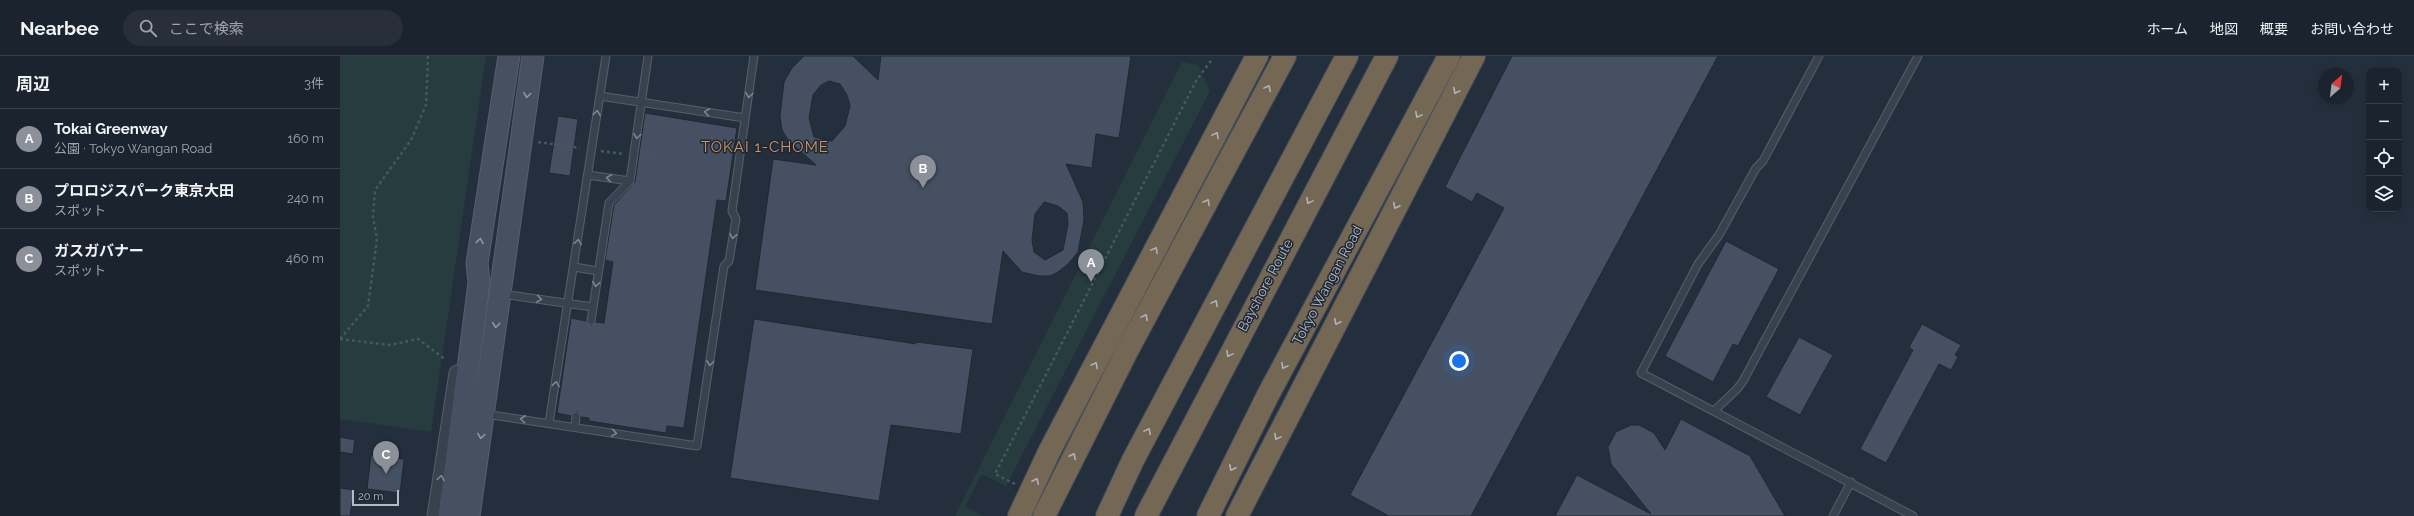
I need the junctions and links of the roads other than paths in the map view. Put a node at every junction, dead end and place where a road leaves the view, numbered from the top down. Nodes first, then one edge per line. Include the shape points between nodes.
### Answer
1 (509, 56) edge
2 (532, 56) edge
3 (606, 56) edge
4 (648, 56) edge
5 (754, 56) edge
6 (1257, 56) edge
7 (1285, 56) edge
8 (1330, 56) edge
9 (1347, 56) edge
10 (1387, 56) edge
11 (1401, 56) edge
12 (1449, 56) edge
13 (1474, 56) edge
14 (1820, 56) edge
15 (1918, 56) edge
16 (600, 96) junction
17 (642, 103) junction
18 (745, 118) junction
19 (1296, 149) junction
20 (588, 175) junction
21 (1322, 176) junction
22 (630, 181) junction
23 (477, 263) junction
24 (574, 267) junction
25 (598, 270) junction
26 (500, 294) junction
27 (569, 303) junction
28 (593, 307) junction
29 (591, 322) dead end
30 (1714, 410) junction
31 (484, 414) junction
32 (576, 416) dead end
33 (549, 423) junction
34 (575, 427) junction
35 (1133, 460) junction
36 (1166, 476) junction
37 (1851, 482) junction
38 (435, 516) edge
39 (449, 516) edge
40 (469, 516) edge
41 (1019, 516) edge
42 (1044, 516) edge
43 (1102, 516) edge
44 (1107, 516) edge
45 (1146, 516) edge
46 (1151, 516) edge
47 (1208, 516) edge
48 (1236, 516) edge
49 (1833, 516) edge
50 (1913, 516) edge

23 -> 1 street
2 -> 26 street
3 - 16 lane
4 - 17 lane
5 -> 18 lane
41 -> 6 highway via 1050,450
42 -> 7 highway via 1127,351
8 - 19 highway via 1306,107
9 - 19 highway
10 - 21 highway, Bayshore Route
11 - 21 highway via 1346,150
12 -> 47 highway, Tokyo Wangan Road via 1268,395
13 -> 48 highway
14 - 30 lane via 1763,161 1756,168 1719,235 1698,264 1641,372
15 - 30 lane via 1743,381 1737,390
16 - 17 lane
20 -> 16 lane
18 -> 17 lane
17 -> 22 lane
18 - 34 lane via 732,212 736,219 729,262 724,266 698,446
35 -> 19 highway
22 -> 20 lane
24 -> 20 lane
21 -> 36 highway, Bayshore Route
22 - 25 lane via 609,202
38 -> 23 street via 471,279
23 - 39 street via 479,283
24 - 25 lane
24 - 27 lane
25 -> 28 lane
26 -> 27 lane
26 -> 31 street
27 - 28 lane
33 -> 27 lane
28 - 29 lane
30 - 37 lane
33 -> 31 lane
31 -> 40 street
32 - 34 lane
33 - 34 lane
35 - 43 highway
35 - 44 highway
36 - 45 highway, Bayshore Route
36 - 46 highway
37 - 49 lane
37 - 50 lane

